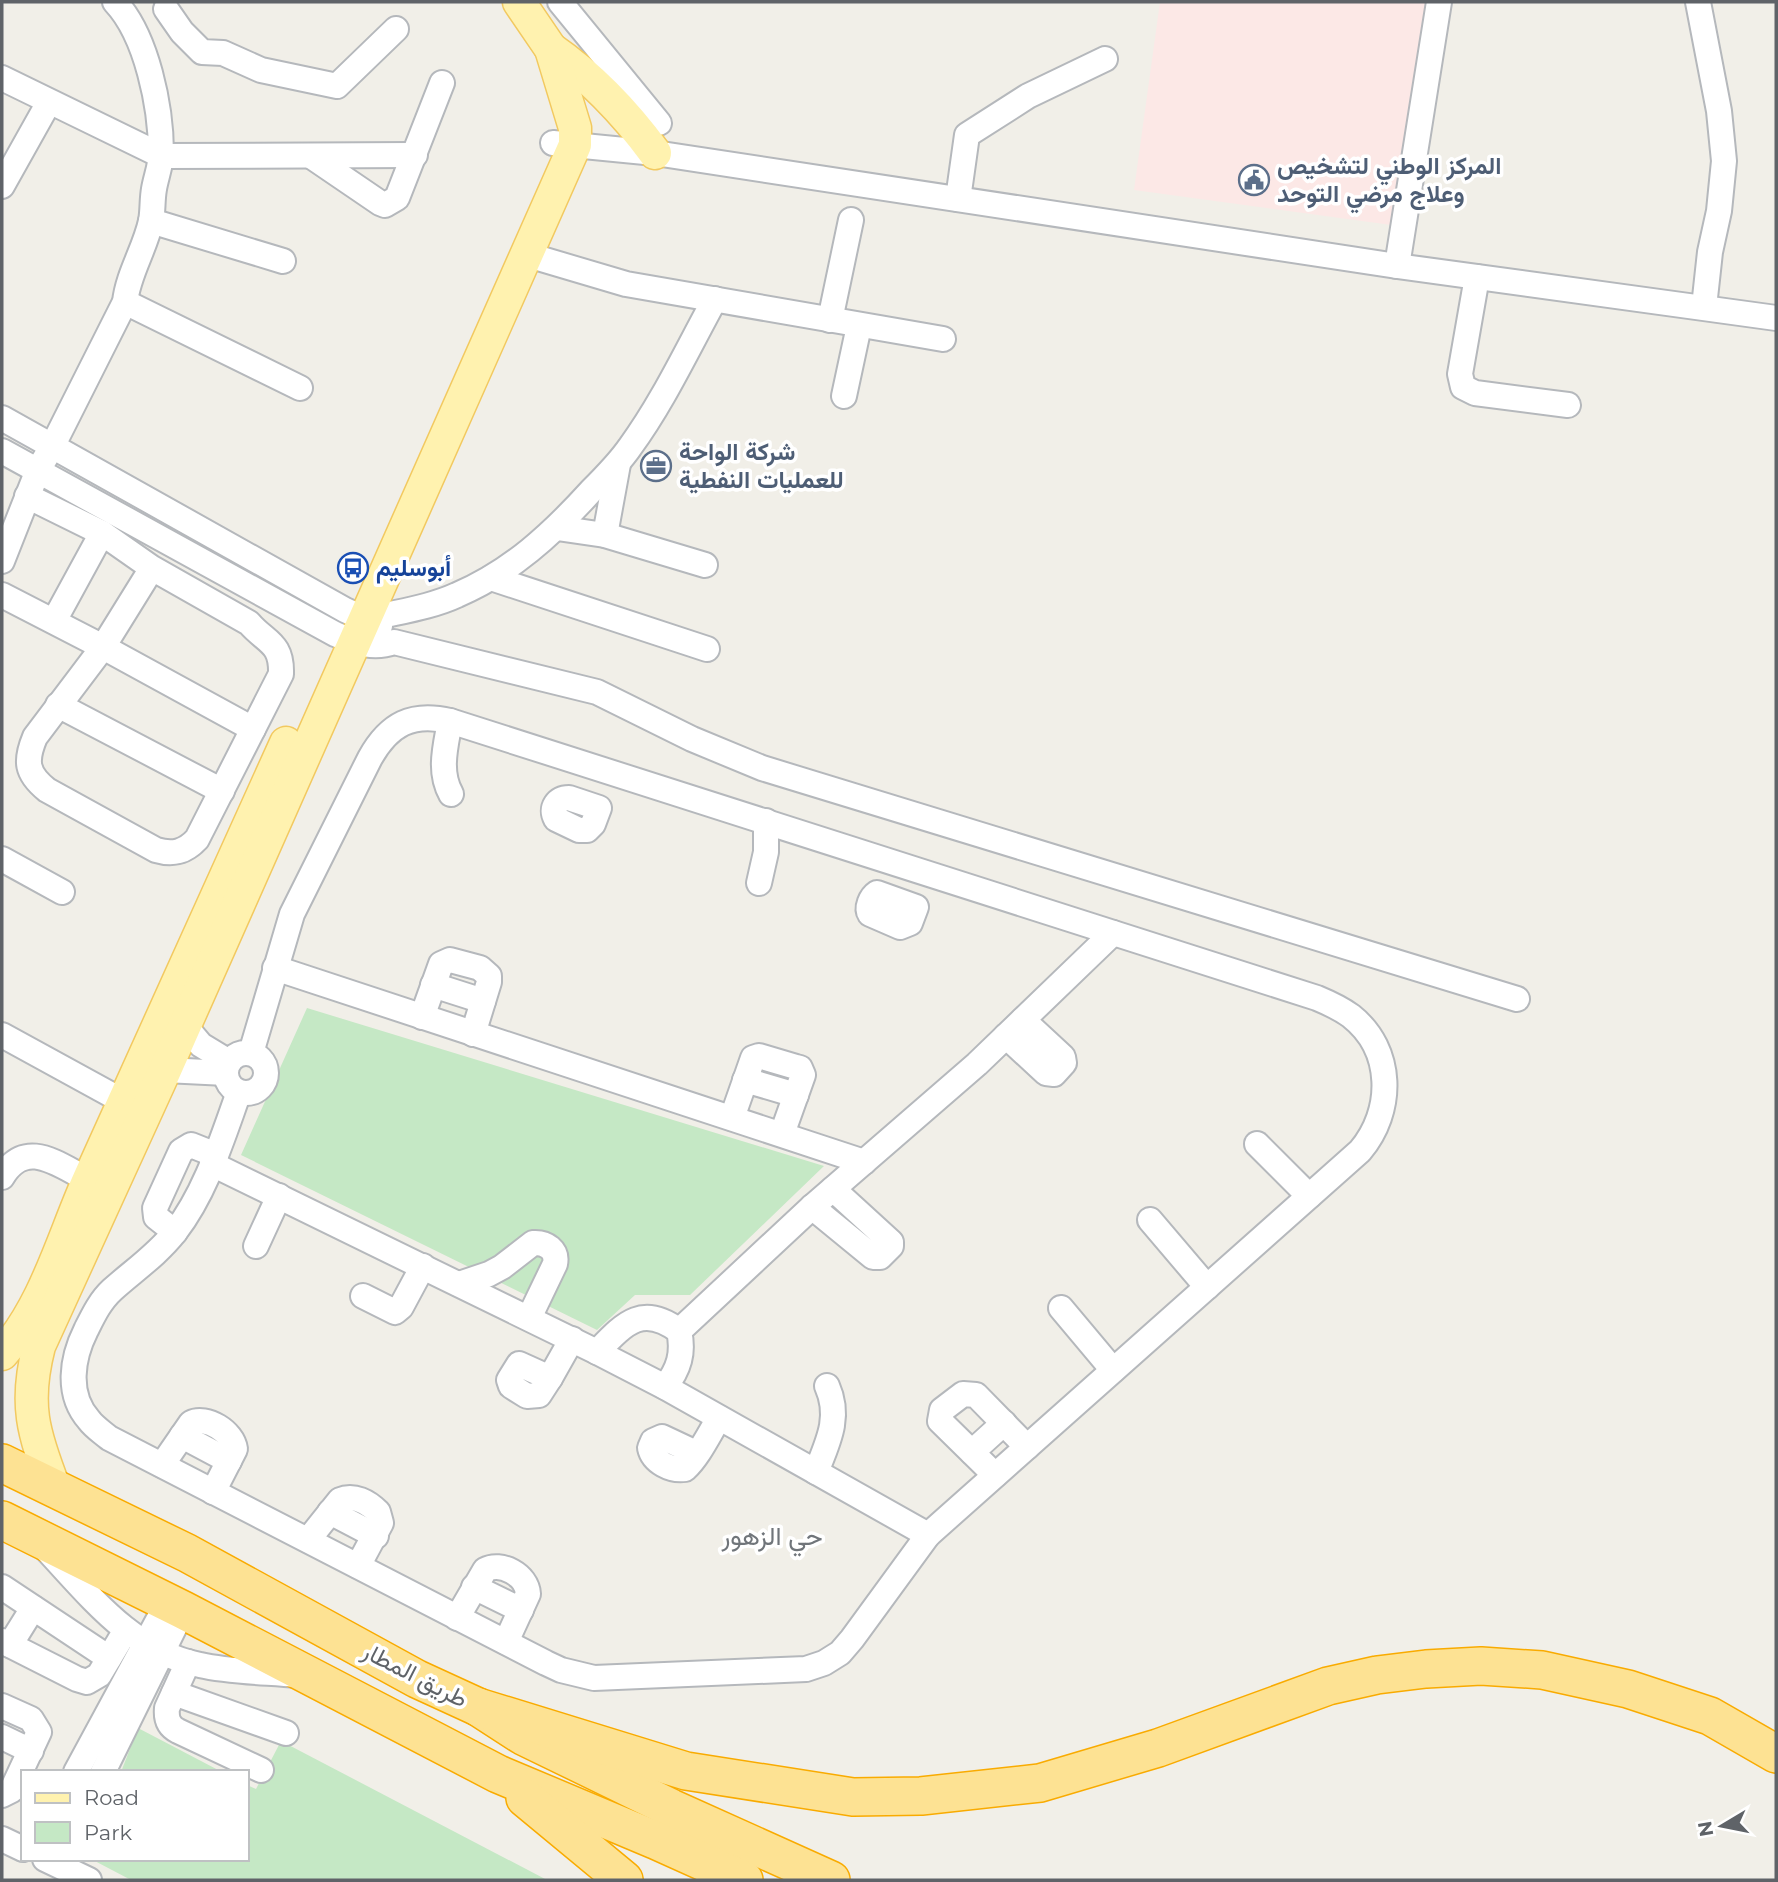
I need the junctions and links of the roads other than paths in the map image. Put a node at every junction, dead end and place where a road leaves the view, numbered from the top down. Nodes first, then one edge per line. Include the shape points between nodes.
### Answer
1 (115, 2) edge
2 (519, 2) edge
3 (560, 2) edge
4 (1439, 2) edge
5 (1698, 2) edge
6 (170, 5) edge
7 (578, 24) junction
8 (396, 29) dead end
9 (136, 30) junction
10 (551, 49) junction
11 (1105, 59) dead end
12 (2, 78) edge
13 (442, 83) dead end
14 (48, 102) junction
15 (657, 138) junction
16 (564, 144) junction
17 (415, 155) junction
18 (162, 156) junction
19 (311, 156) junction
20 (2, 186) edge
21 (958, 199) junction
22 (851, 220) dead end
23 (151, 221) junction
24 (528, 255) junction
25 (283, 261) dead end
26 (1397, 265) junction
27 (1477, 276) junction
28 (715, 299) junction
29 (125, 302) junction
30 (1704, 307) junction
31 (1776, 318) edge
32 (830, 320) junction
33 (859, 326) junction
34 (943, 339) dead end
35 (300, 388) dead end
36 (844, 396) dead end
37 (1568, 405) dead end
38 (2, 418) edge
39 (53, 445) junction
40 (2, 451) edge
41 (618, 463) junction
42 (38, 470) junction
43 (27, 496) junction
44 (557, 528) junction
45 (102, 533) junction
46 (605, 534) junction
47 (4, 552) edge
48 (705, 565) dead end
49 (152, 568) junction
50 (491, 578) junction
51 (2, 595) edge
52 (54, 621) junction
53 (350, 626) junction
54 (103, 646) junction
55 (707, 649) dead end
56 (58, 705) junction
57 (450, 721) junction
58 (253, 729) junction
59 (610, 771) junction
60 (222, 791) junction
61 (451, 794) dead end
62 (598, 808) dead end
63 (766, 821) junction
64 (2, 859) edge
65 (927, 873) junction
66 (759, 883) dead end
67 (62, 892) dead end
68 (916, 907) dead end
69 (1113, 933) junction
70 (275, 968) junction
71 (1517, 999) dead end
72 (422, 1017) junction
73 (185, 1026) junction
74 (2, 1034) edge
75 (473, 1034) junction
76 (165, 1070) junction
77 (236, 1070) junction
78 (135, 1108) junction
79 (732, 1118) junction
80 (782, 1134) junction
81 (1256, 1144) dead end
82 (214, 1159) junction
83 (864, 1162) junction
84 (2, 1177) edge
85 (89, 1180) junction
86 (833, 1189) junction
87 (279, 1196) junction
88 (1309, 1196) junction
89 (812, 1207) junction
90 (1150, 1220) dead end
91 (175, 1232) junction
92 (256, 1246) dead end
93 (423, 1266) junction
94 (459, 1284) junction
95 (1207, 1287) junction
96 (363, 1296) dead end
97 (49, 1299) junction
98 (1061, 1308) dead end
99 (529, 1318) junction
100 (679, 1331) junction
101 (572, 1339) junction
102 (597, 1352) junction
103 (2, 1354) edge
104 (1113, 1370) junction
105 (550, 1378) dead end
106 (827, 1386) dead end
107 (665, 1387) junction
108 (719, 1418) junction
109 (1004, 1423) junction
110 (1027, 1447) junction
111 (972, 1452) junction
112 (696, 1453) dead end
113 (2, 1463) edge
114 (162, 1465) junction
115 (816, 1472) junction
116 (995, 1475) junction
117 (54, 1487) junction
118 (213, 1492) junction
119 (11, 1526) edge
120 (928, 1535) junction
121 (309, 1540) junction
122 (358, 1566) junction
123 (2, 1587) edge
124 (176, 1606) junction
125 (33, 1608) junction
126 (457, 1618) junction
127 (145, 1642) junction
128 (506, 1642) junction
129 (6, 1643) edge
130 (109, 1658) junction
131 (188, 1662) junction
132 (311, 1677) junction
133 (174, 1693) junction
134 (2, 1706) edge
135 (478, 1707) junction
136 (286, 1733) dead end
137 (2, 1737) edge
138 (31, 1751) junction
139 (1776, 1754) edge
140 (77, 1770) edge
141 (104, 1770) edge
142 (261, 1770) dead end
143 (10, 1771) edge
144 (498, 1774) junction
145 (2, 1795) edge
146 (2, 1839) edge
147 (21, 1848) edge
148 (54, 1861) edge
149 (89, 1880) edge
150 (624, 1880) edge
151 (744, 1880) edge
152 (831, 1880) edge

1 - 9 street
2 - 10 main road
3 - 7 street
4 - 26 street
5 - 30 street via 1724,161
6 - 8 street via 182,32 202,52 223,53 261,70 337,86
6 - 9 street
7 - 10 street
7 - 15 street
9 - 18 street via 155,101
10 - 15 main road
10 - 16 main road via 568,105
11 - 21 street via 1028,96 967,135
12 - 14 street
13 - 17 street
14 - 18 street
14 - 20 street
15 - 16 street
15 - 21 street
16 - 24 main road
16 - 53 main road via 494,281
17 - 19 street
17 - 19 street via 397,198 386,205
18 - 19 street
18 - 23 street
21 - 26 street
22 - 32 street
23 - 25 street
23 - 29 street
24 - 28 street via 626,284
24 - 53 main road
26 - 27 street
27 - 30 street
27 - 37 street via 1460,374 1463,387 1475,393
28 - 32 street
28 - 41 street
29 - 35 street
29 - 39 street
30 - 31 street
32 - 33 street
33 - 34 street
33 - 36 street
38 - 39 street
39 - 42 street
39 - 53 street
40 - 42 street
41 - 44 street
41 - 46 street
42 - 43 street
42 - 53 street
43 - 45 street
43 - 47 street
44 - 46 street
44 - 50 street
45 - 49 street
45 - 52 street
46 - 48 street
49 - 54 street
49 - 58 street via 249,623 276,646 281,674
50 - 53 street via 454,597
50 - 55 street
51 - 52 street
52 - 54 street
53 - 71 street via 377,646 394,642 579,686 762,768
53 - 73 main road
53 - 78 main road
54 - 56 street
54 - 58 street
56 - 60 street
56 - 60 street via 29,754 29,768 36,781 156,850 179,852 189,847
57 - 59 street
57 - 61 street via 443,767
57 - 70 street via 423,717 406,721 378,743 303,888
58 - 60 street
59 - 62 street
59 - 63 street
63 - 65 street
63 - 66 street
64 - 67 street
65 - 68 street
65 - 69 street
69 - 83 street via 1015,1028
69 - 88 street via 1317,998 1352,1017 1363,1029 1385,1076 1382,1112 1360,1151
70 - 72 street
70 - 77 street
72 - 75 street
72 - 75 street via 438,968 445,961 480,968 489,982
73 - 76 main road
73 - 77 street via 201,1045
74 - 78 street
75 - 79 street
76 - 77 street
76 - 78 main road
77 - 82 street
78 - 85 main road
78 - 97 main road
79 - 80 street
79 - 80 street via 745,1080 796,1095
80 - 83 street
81 - 88 street
82 - 87 street
82 - 91 street
82 - 91 street via 191,1145 181,1151 155,1208 156,1217
83 - 86 street
84 - 85 street via 26,1155 39,1156
85 - 97 main road
86 - 89 street
86 - 89 street via 891,1242 883,1255 873,1257
87 - 92 street
87 - 93 street
88 - 95 street
89 - 100 street
90 - 95 street
91 - 114 street via 98,1307 73,1368 75,1395 88,1420 109,1438
93 - 94 street
93 - 96 street via 395,1312
94 - 99 street
94 - 99 street via 502,1267 533,1243 551,1248 555,1264
95 - 104 street
97 - 103 main road
97 - 117 main road via 30,1399 33,1425
98 - 104 street
99 - 101 street
100 - 102 street via 667,1322 642,1318 623,1326
100 - 107 street via 680,1364
101 - 102 street
101 - 105 street
102 - 107 street
104 - 110 street
106 - 115 street via 834,1423
107 - 108 street
108 - 112 street
108 - 115 street
109 - 110 street
109 - 111 street
109 - 111 street via 970,1393 942,1410 940,1421
110 - 116 street
111 - 116 street
113 - 117 highway, طريق المطار
114 - 118 street
114 - 118 street via 182,1436 229,1461
115 - 120 street
116 - 120 street
117 - 135 highway, طريق المطار
118 - 121 street
119 - 124 highway, طريق المطار
119 - 127 street via 107,1614
120 - 128 street via 840,1653 806,1669 594,1678 561,1670
121 - 122 street
121 - 122 street via 340,1500 359,1499 374,1508 381,1523
122 - 126 street
123 - 125 street
124 - 127 street
124 - 132 highway, طريق المطار
125 - 129 street
125 - 130 street
126 - 128 street
126 - 128 street via 474,1587 521,1610
127 - 130 street
127 - 131 street
127 - 140 street
127 - 141 street
129 - 130 street via 82,1681 94,1680
131 - 132 street
131 - 133 street
132 - 144 highway, طريق المطار
133 - 136 street
133 - 142 street via 166,1714 173,1729
134 - 138 street via 35,1722 38,1737
135 - 139 highway via 686,1771 853,1797 921,1796 1040,1783 1158,1748 1328,1686 1426,1669 1542,1670 1628,1689 1710,1716
135 - 152 highway, طريق المطار via 523,1736
137 - 138 street
138 - 143 street
143 - 145 street via 10,1793
144 - 150 highway
144 - 151 highway, طريق المطار
146 - 147 street
148 - 149 street

